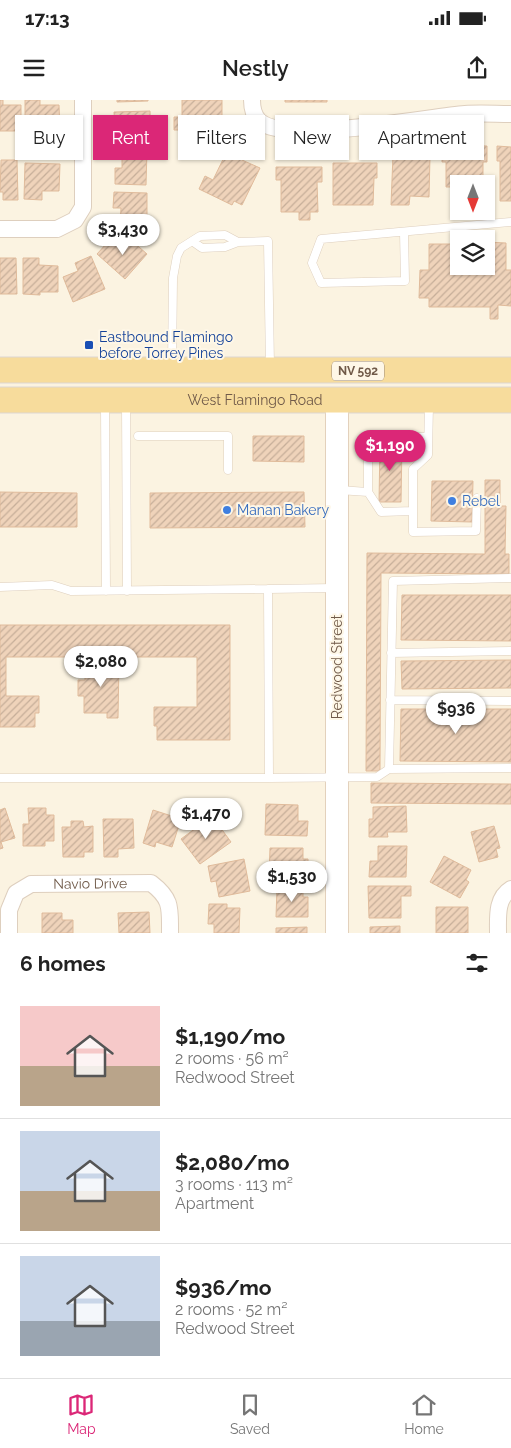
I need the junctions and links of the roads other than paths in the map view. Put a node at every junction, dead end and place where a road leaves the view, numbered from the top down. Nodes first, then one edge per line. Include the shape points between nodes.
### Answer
1 (82, 100) edge
2 (252, 100) edge
3 (511, 114) edge
4 (511, 222) edge
5 (0, 228) edge
6 (404, 232) junction
7 (192, 242) junction
8 (238, 242) junction
9 (0, 370) edge
10 (172, 370) junction
11 (204, 370) junction
12 (450, 370) junction
13 (511, 370) edge
14 (270, 371) junction
15 (327, 371) junction
16 (115, 399) junction
17 (0, 400) edge
18 (223, 400) junction
19 (259, 400) junction
20 (338, 400) junction
21 (429, 400) junction
22 (501, 400) edge
23 (138, 436) dead end
24 (386, 436) dead end
25 (428, 437) junction
26 (368, 445) dead end
27 (228, 470) dead end
28 (338, 490) junction
29 (368, 492) junction
30 (477, 498) dead end
31 (413, 511) junction
32 (511, 578) edge
33 (0, 586) edge
34 (338, 588) junction
35 (268, 589) junction
36 (106, 591) junction
37 (127, 591) junction
38 (511, 651) edge
39 (391, 653) junction
40 (390, 700) junction
41 (511, 701) edge
42 (511, 768) edge
43 (389, 769) junction
44 (0, 778) edge
45 (269, 778) junction
46 (337, 778) junction
47 (508, 891) edge
48 (9, 933) edge
49 (170, 933) edge
50 (337, 933) edge
51 (498, 933) edge

1 - 5 street via 83,207 76,220 57,229
2 - 3 street via 252,111 260,122 283,130 363,128 466,114
4 - 6 lane
6 - 6 lane via 321,239 312,263 321,283 405,280
7 - 8 lane via 202,248 226,247
7 - 8 lane via 200,236 226,235
7 - 10 lane via 181,248 175,264
8 - 14 lane via 268,242
9 - 10 main road, West Flamingo Road / NV 592
10 - 11 main road, West Flamingo Road / NV 592
11 - 14 main road, West Flamingo Road / NV 592
11 - 18 main road
12 - 13 main road, West Flamingo Road / NV 592
12 - 15 main road, West Flamingo Road / NV 592
12 - 20 main road via 418,383 354,384 342,390
12 - 22 main road via 461,385
14 - 15 main road, West Flamingo Road / NV 592
15 - 19 main road via 326,377 316,384 290,386
16 - 17 main road, West Flamingo Road / NV 592
16 - 18 main road, West Flamingo Road / NV 592
16 - 36 lane
16 - 37 lane
18 - 19 main road, West Flamingo Road / NV 592
19 - 20 main road, West Flamingo Road / NV 592
20 - 21 main road, West Flamingo Road / NV 592
20 - 28 street, Redwood Street
21 - 22 main road, West Flamingo Road / NV 592
21 - 25 lane
23 - 27 lane via 228,436
24 - 25 lane
25 - 31 lane via 428,455 413,469
26 - 29 lane
28 - 29 lane
28 - 34 street, Redwood Street
29 - 31 lane via 381,512
30 - 31 lane via 476,531 413,532
32 - 39 lane via 393,581
33 - 36 lane via 52,585 71,591
34 - 35 lane
34 - 46 street, Redwood Street
35 - 37 lane
35 - 45 lane
36 - 37 lane
38 - 39 lane
39 - 40 lane
40 - 41 lane
40 - 43 lane
42 - 43 lane
43 - 46 lane via 376,777
44 - 45 lane
45 - 46 lane
46 - 50 street, Redwood Street
47 - 51 street via 498,909
48 - 49 street, Navio Drive via 9,910 16,893 31,884 131,883 151,883 163,892 170,908

